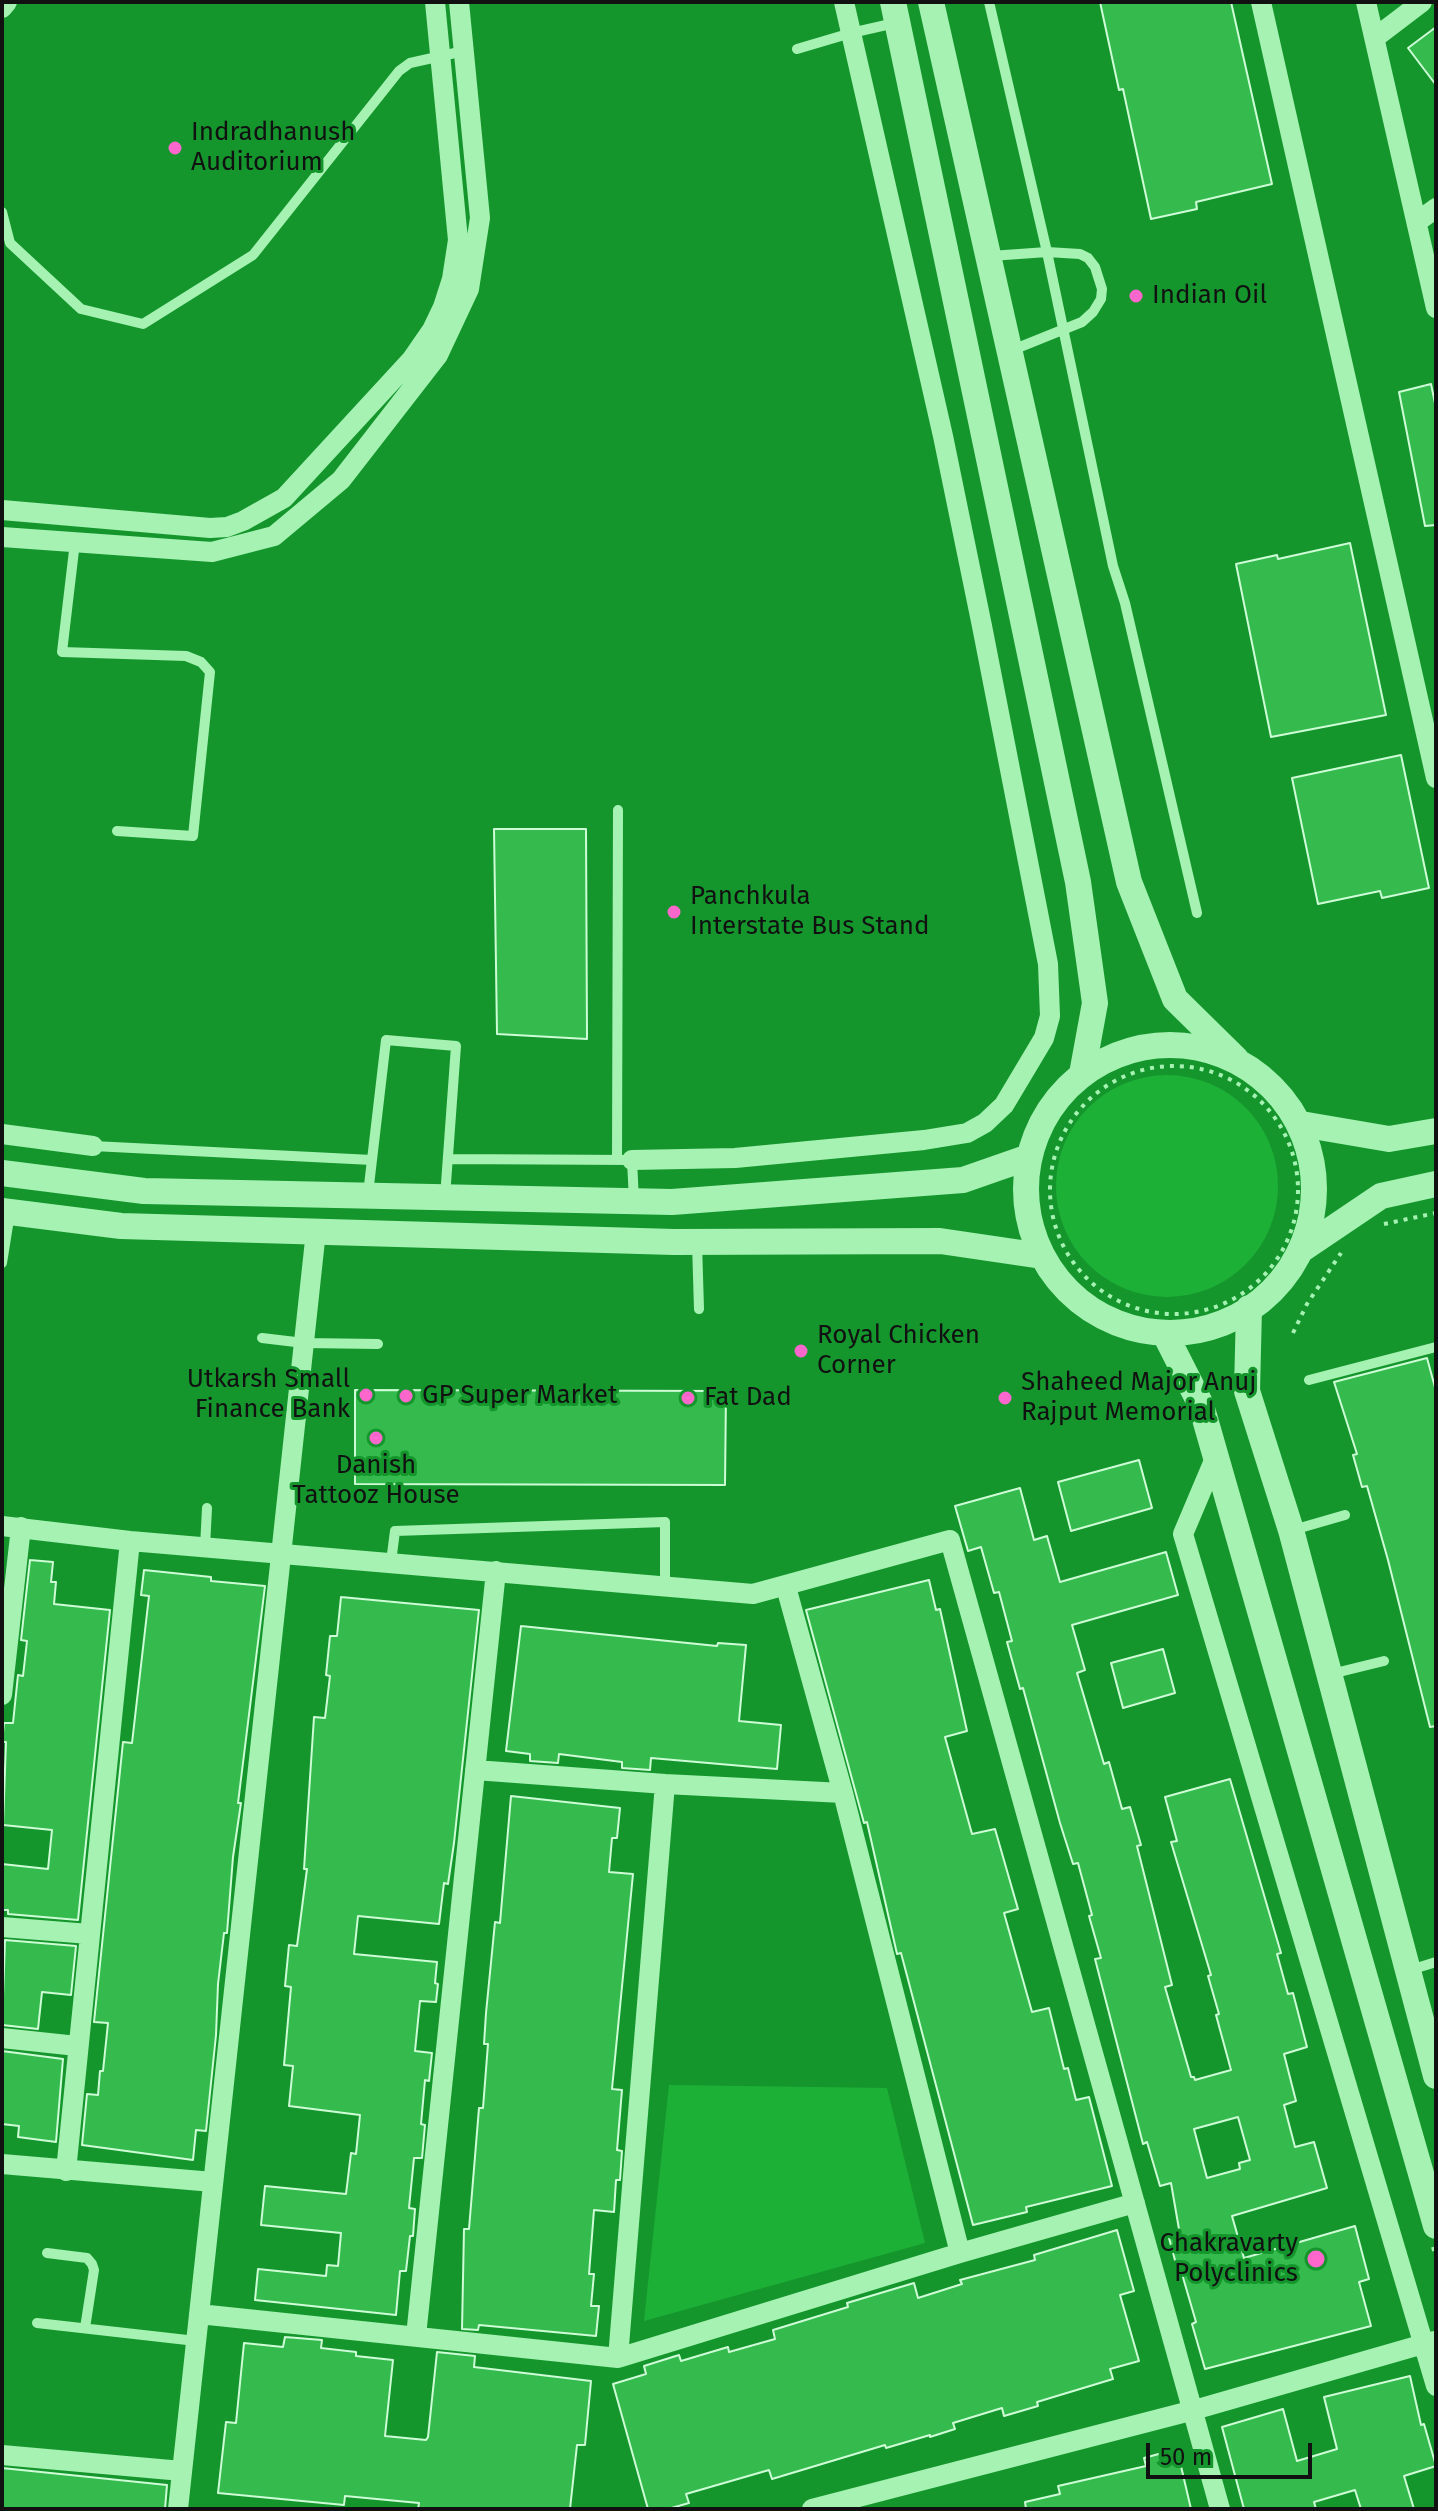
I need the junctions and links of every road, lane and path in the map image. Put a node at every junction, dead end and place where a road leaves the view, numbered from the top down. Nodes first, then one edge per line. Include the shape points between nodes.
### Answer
1 (7, 2) edge
2 (435, 2) edge
3 (459, 2) edge
4 (844, 2) edge
5 (931, 2) edge
6 (989, 2) edge
7 (1261, 2) edge
8 (1366, 2) edge
9 (1422, 2) edge
10 (2, 8) edge
11 (895, 12) edge
12 (851, 33) junction
13 (1376, 37) junction
14 (797, 49) dead end
15 (464, 51) junction
16 (440, 56) junction
17 (1436, 208) edge
18 (2, 212) edge
19 (1417, 222) junction
20 (1047, 252) junction
21 (989, 256) junction
22 (1436, 308) edge
23 (1063, 330) junction
24 (1010, 351) junction
25 (2, 510) edge
26 (2, 537) edge
27 (75, 542) junction
28 (1436, 778) edge
29 (618, 810) dead end
30 (117, 831) dead end
31 (1197, 913) dead end
32 (1236, 1059) junction
33 (1082, 1074) junction
34 (1301, 1124) junction
35 (1436, 1131) edge
36 (2, 1134) edge
37 (93, 1146) joint
38 (1029, 1157) junction
39 (448, 1159) junction
40 (372, 1160) junction
41 (624, 1160) junction
42 (2, 1173) edge
43 (1436, 1184) edge
44 (368, 1196) junction
45 (445, 1197) junction
46 (634, 1201) junction
47 (6, 1212) edge
48 (1436, 1213) edge
49 (1054, 1221) joint
50 (1375, 1226) dead end
51 (316, 1231) junction
52 (697, 1242) junction
53 (1348, 1246) dead end
54 (1301, 1250) junction
55 (1042, 1256) junction
56 (2, 1263) edge
57 (1249, 1308) junction
58 (699, 1309) dead end
59 (1293, 1333) dead end
60 (1165, 1334) junction
61 (262, 1338) dead end
62 (304, 1343) junction
63 (378, 1344) dead end
64 (1436, 1347) edge
65 (1309, 1380) dead end
66 (1216, 1456) junction
67 (207, 1508) dead end
68 (1345, 1515) dead end
69 (12, 1526) edge
70 (1291, 1530) junction
71 (130, 1541) junction
72 (205, 1547) junction
73 (282, 1553) junction
74 (391, 1562) junction
75 (496, 1571) junction
76 (665, 1586) junction
77 (786, 1587) junction
78 (5, 1656) edge
79 (1384, 1661) dead end
80 (1329, 1674) junction
81 (2, 1695) edge
82 (475, 1770) junction
83 (665, 1784) junction
84 (843, 1793) junction
85 (2, 1927) edge
86 (89, 1934) junction
87 (1436, 1962) edge
88 (1407, 1971) junction
89 (2, 2038) edge
90 (77, 2046) junction
91 (1436, 2076) edge
92 (2, 2164) edge
93 (66, 2171) junction
94 (213, 2182) junction
95 (1135, 2203) junction
96 (1436, 2226) edge
97 (47, 2253) dead end
98 (960, 2253) junction
99 (199, 2314) junction
100 (37, 2323) dead end
101 (85, 2328) junction
102 (416, 2336) junction
103 (196, 2341) junction
104 (1430, 2342) edge
105 (618, 2358) junction
106 (1436, 2386) edge
107 (1194, 2410) junction
108 (2, 2455) edge
109 (182, 2471) junction
110 (178, 2509) edge
111 (812, 2509) edge
112 (1220, 2509) edge

1 - 10 street
2 - 16 street
3 - 15 street
4 - 12 street
5 - 21 street
6 - 20 lane
7 - 28 street
8 - 13 street
9 - 13 street
11 - 12 lane
11 - 33 street via 1078,882 1095,1003
12 - 14 lane
12 - 41 street via 982,626 1048,964 1050,1016 1044,1038 1004,1105 967,1133 735,1158
13 - 19 street
15 - 16 lane
15 - 27 street via 480,218 469,289 438,355 341,480 274,536 212,552
16 - 18 lane via 399,71 253,255 143,324 81,309 10,243
16 - 25 street via 458,240 443,307 412,359 284,498 243,521 219,527
17 - 19 street
19 - 22 street
20 - 21 lane
20 - 23 lane
20 - 23 lane via 1088,258 1102,289 1093,312
21 - 24 street
23 - 24 lane
23 - 31 lane via 1113,566
24 - 32 street via 1129,882 1175,999
26 - 27 street
27 - 30 lane via 62,652 186,656 210,672 193,836
29 - 41 lane
32 - 33 street via 1187,1044 1131,1049
32 - 34 street via 1280,1093
33 - 38 street via 1051,1106
34 - 35 street via 1389,1139
34 - 54 street via 1314,1169 1315,1203
36 - 37 street
37 - 40 lane
38 - 46 street via 963,1180
38 - 55 street via 1027,1209
39 - 40 lane via 456,1046 386,1040
39 - 41 lane
39 - 45 lane
40 - 44 lane
41 - 46 lane
42 - 44 street via 144,1191
43 - 54 street via 1381,1196
44 - 45 street
45 - 46 street
47 - 51 street via 121,1226
47 - 56 lane
48 - 50 path
49 - 49 path via 1050,1180 1061,1140 1083,1105 1116,1081 1154,1067 1195,1067 1234,1081 1266,1105 1288,1140 1298,1179 1295,1220 1279,1258 1251,1288 1215,1308 1174,1315 1134,1309 1097,1289 1070,1259
51 - 52 street
51 - 62 street
52 - 55 street via 940,1241
52 - 58 lane
53 - 59 path
54 - 57 street via 1270,1294
55 - 60 street via 1063,1287 1089,1309 1116,1324
57 - 60 street via 1224,1324
57 - 70 street via 1247,1391
60 - 66 street via 1201,1405
61 - 62 lane
62 - 63 lane
62 - 73 street
64 - 65 lane
66 - 96 street
66 - 104 street via 1183,1534
67 - 72 lane
68 - 70 lane
69 - 71 street
69 - 78 street
70 - 80 street
71 - 72 street
71 - 86 street
72 - 73 street
73 - 74 street
73 - 94 street
74 - 75 street
74 - 76 lane via 395,1531 665,1522
75 - 76 street
75 - 82 street
76 - 77 street via 753,1594
77 - 84 street
77 - 95 street via 950,1540
78 - 81 street
79 - 80 lane
80 - 88 street
82 - 83 street
82 - 102 street
83 - 84 street
83 - 105 street
84 - 98 street
85 - 86 street
86 - 90 street
87 - 88 lane
88 - 91 street
89 - 90 street
90 - 93 street
92 - 93 street
93 - 94 street
94 - 99 street
95 - 98 street
95 - 107 street
97 - 101 lane via 87,2258 92,2264
98 - 105 street
99 - 102 street
99 - 103 street
100 - 101 lane
101 - 103 lane
102 - 105 street
103 - 109 street
104 - 106 street
104 - 107 street
107 - 111 street
107 - 112 street
108 - 109 street
109 - 110 street

